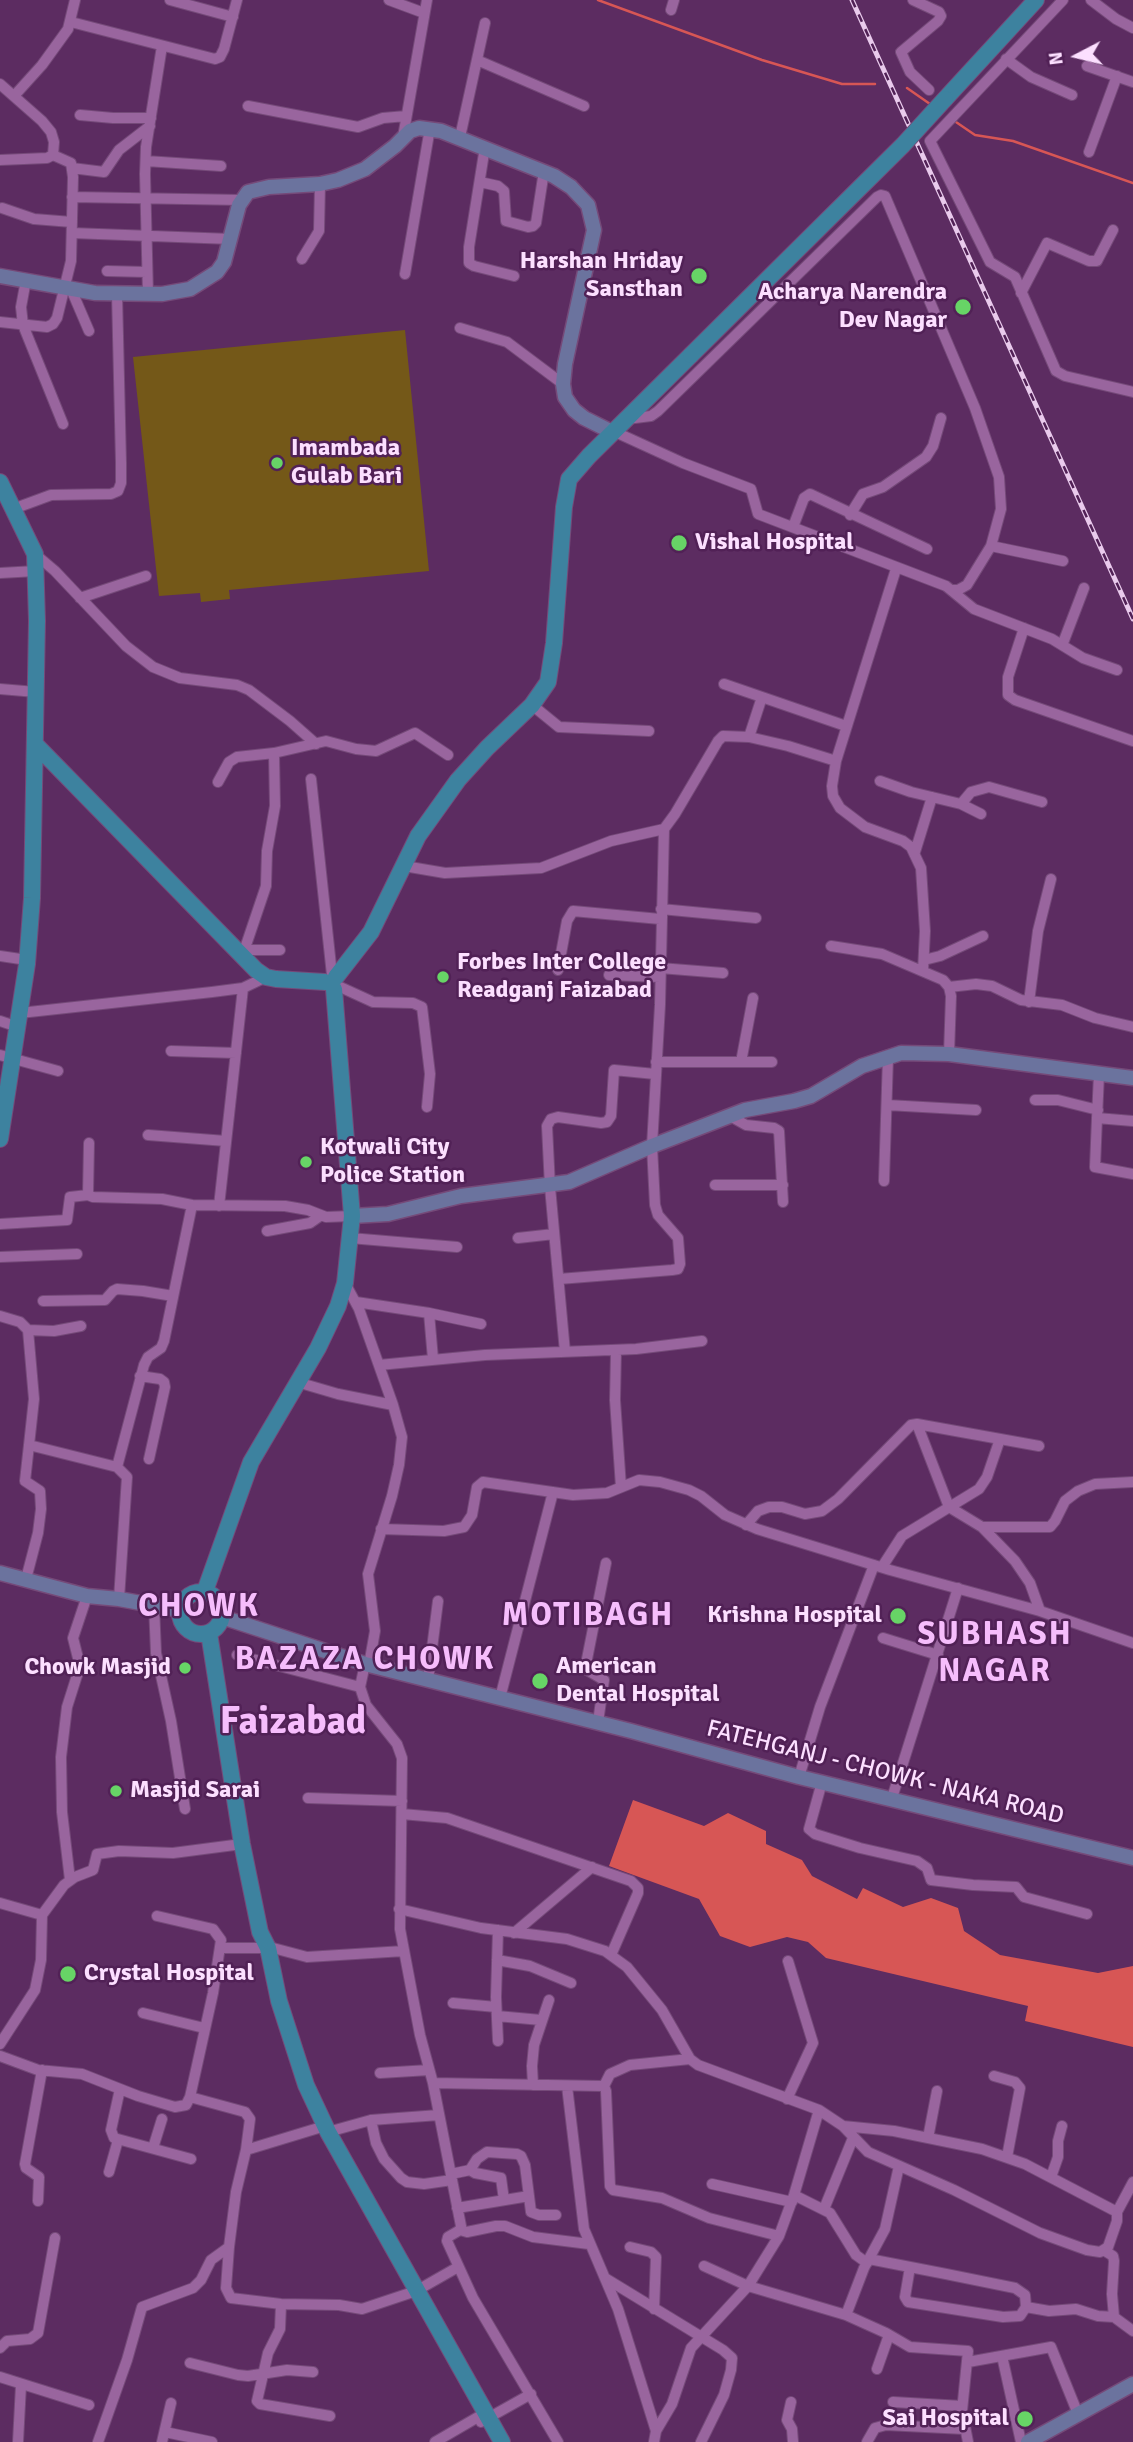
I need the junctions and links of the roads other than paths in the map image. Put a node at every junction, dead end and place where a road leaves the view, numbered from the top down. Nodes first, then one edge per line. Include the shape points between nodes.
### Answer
1 (75, 0) edge
2 (170, 0) edge
3 (237, 0) edge
4 (388, 0) edge
5 (427, 0) edge
6 (913, 0) edge
7 (1036, 0) edge
8 (1063, 0) edge
9 (1091, 0) edge
10 (424, 13) junction
11 (233, 17) junction
12 (71, 22) junction
13 (485, 23) dead end
14 (1133, 27) edge
15 (162, 46) junction
16 (1006, 59) junction
17 (477, 60) junction
18 (1087, 66) dead end
19 (1117, 76) junction
20 (1133, 82) edge
21 (0, 84) edge
22 (929, 90) dead end
23 (1072, 95) dead end
24 (14, 96) junction
25 (248, 106) dead end
26 (584, 106) dead end
27 (79, 115) dead end
28 (406, 116) junction
29 (150, 122) junction
30 (430, 128) junction
31 (403, 137) junction
32 (460, 137) junction
33 (485, 147) junction
34 (1089, 152) dead end
35 (53, 155) junction
36 (0, 160) edge
37 (146, 161) junction
38 (221, 166) dead end
39 (72, 168) junction
40 (544, 172) junction
41 (480, 182) junction
42 (320, 184) junction
43 (72, 197) junction
44 (145, 198) junction
45 (242, 200) junction
46 (2, 208) dead end
47 (72, 228) junction
48 (1113, 230) dead end
49 (146, 236) junction
50 (231, 239) junction
51 (302, 259) dead end
52 (107, 271) dead end
53 (147, 272) junction
54 (405, 274) dead end
55 (0, 276) edge
56 (514, 276) dead end
57 (26, 280) junction
58 (68, 288) junction
59 (117, 293) junction
60 (1021, 293) junction
61 (148, 294) junction
62 (0, 322) edge
63 (23, 325) junction
64 (460, 328) dead end
65 (89, 331) dead end
66 (563, 384) junction
67 (1133, 392) edge
68 (941, 418) dead end
69 (626, 419) junction
70 (63, 425) dead end
71 (613, 432) junction
72 (0, 482) edge
73 (13, 509) junction
74 (850, 515) junction
75 (793, 527) junction
76 (991, 546) junction
77 (927, 549) dead end
78 (35, 554) junction
79 (1063, 561) dead end
80 (896, 569) junction
81 (36, 571) junction
82 (0, 573) edge
83 (146, 576) dead end
84 (1084, 588) dead end
85 (952, 590) junction
86 (80, 598) junction
87 (1024, 628) junction
88 (1063, 643) junction
89 (1117, 670) dead end
90 (724, 684) dead end
91 (0, 689) edge
92 (36, 692) junction
93 (762, 697) junction
94 (532, 705) junction
95 (846, 726) junction
96 (649, 731) dead end
97 (748, 737) junction
98 (1133, 741) edge
99 (316, 744) junction
100 (36, 745) junction
101 (274, 753) junction
102 (448, 755) dead end
103 (836, 761) junction
104 (310, 779) dead end
105 (880, 781) dead end
106 (218, 782) dead end
107 (932, 797) junction
108 (1042, 802) dead end
109 (961, 804) junction
110 (981, 814) dead end
111 (663, 830) junction
112 (915, 852) junction
113 (404, 866) junction
114 (1051, 879) dead end
115 (661, 914) junction
116 (756, 918) dead end
117 (983, 936) dead end
118 (831, 946) dead end
119 (280, 950) dead end
120 (244, 954) junction
121 (0, 956) edge
122 (27, 960) junction
123 (924, 966) junction
124 (558, 970) dead end
125 (660, 973) junction
126 (723, 973) dead end
127 (609, 975) dead end
128 (266, 977) junction
129 (333, 982) junction
130 (948, 987) junction
131 (243, 988) junction
132 (753, 998) dead end
133 (1028, 1002) junction
134 (19, 1020) junction
135 (0, 1021) edge
136 (1133, 1027) edge
137 (171, 1051) dead end
138 (236, 1053) junction
139 (949, 1054) junction
140 (6, 1057) edge
141 (888, 1057) junction
142 (656, 1062) junction
143 (741, 1062) junction
144 (772, 1062) dead end
145 (58, 1071) dead end
146 (656, 1074) junction
147 (1099, 1074) junction
148 (1133, 1078) edge
149 (4, 1085) edge
150 (1035, 1100) dead end
151 (887, 1105) junction
152 (427, 1107) dead end
153 (976, 1110) dead end
154 (1097, 1114) junction
155 (730, 1116) junction
156 (1133, 1121) edge
157 (148, 1135) dead end
158 (0, 1139) edge
159 (226, 1141) junction
160 (89, 1143) dead end
161 (652, 1146) junction
162 (1133, 1174) edge
163 (884, 1181) dead end
164 (715, 1185) dead end
165 (783, 1185) junction
166 (550, 1186) junction
167 (88, 1195) junction
168 (783, 1202) dead end
169 (192, 1205) junction
170 (219, 1206) junction
171 (320, 1216) junction
172 (352, 1216) junction
173 (0, 1224) edge
174 (267, 1231) dead end
175 (554, 1234) junction
176 (350, 1238) junction
177 (517, 1238) dead end
178 (457, 1247) dead end
179 (77, 1254) dead end
180 (0, 1257) edge
181 (559, 1279) junction
182 (345, 1283) junction
183 (173, 1296) junction
184 (43, 1301) dead end
185 (356, 1302) junction
186 (429, 1313) junction
187 (0, 1316) edge
188 (481, 1324) dead end
189 (81, 1326) dead end
190 (28, 1330) junction
191 (702, 1341) dead end
192 (616, 1351) junction
193 (565, 1352) junction
194 (433, 1359) junction
195 (379, 1365) junction
196 (140, 1376) junction
197 (297, 1382) junction
198 (394, 1405) junction
199 (917, 1424) junction
200 (1000, 1439) junction
201 (29, 1445) junction
202 (1039, 1446) dead end
203 (149, 1459) dead end
204 (117, 1467) junction
205 (1133, 1482) edge
206 (621, 1487) junction
207 (553, 1492) junction
208 (949, 1507) junction
209 (746, 1525) junction
210 (982, 1527) junction
211 (381, 1529) junction
212 (606, 1563) dead end
213 (878, 1566) junction
214 (0, 1573) edge
215 (26, 1579) junction
216 (958, 1588) junction
217 (205, 1591) junction
218 (87, 1595) junction
219 (119, 1599) junction
220 (438, 1601) dead end
221 (155, 1605) junction
222 (179, 1610) junction
223 (1040, 1611) junction
224 (222, 1617) junction
225 (209, 1633) junction
226 (883, 1638) dead end
227 (1133, 1643) edge
228 (237, 1655) dead end
229 (938, 1655) junction
230 (367, 1665) junction
231 (428, 1680) junction
232 (360, 1687) junction
233 (500, 1698) junction
234 (598, 1722) junction
235 (799, 1777) junction
236 (822, 1782) junction
237 (308, 1798) dead end
238 (892, 1798) junction
239 (402, 1801) junction
240 (185, 1809) dead end
241 (402, 1814) junction
242 (242, 1844) junction
243 (1133, 1858) edge
244 (592, 1867) junction
245 (70, 1880) junction
246 (0, 1903) edge
247 (399, 1909) junction
248 (1087, 1914) dead end
249 (42, 1915) junction
250 (158, 1916) dead end
251 (498, 1930) junction
252 (514, 1933) junction
253 (263, 1943) junction
254 (221, 1948) junction
255 (404, 1951) junction
256 (611, 1955) junction
257 (497, 1960) junction
258 (788, 1961) dead end
259 (571, 1983) dead end
260 (549, 2000) dead end
261 (453, 2003) dead end
262 (497, 2011) junction
263 (143, 2013) dead end
264 (541, 2020) junction
265 (204, 2028) junction
266 (499, 2041) dead end
267 (0, 2044) edge
268 (0, 2056) edge
269 (690, 2059) junction
270 (42, 2070) junction
271 (429, 2070) junction
272 (380, 2073) dead end
273 (994, 2076) dead end
274 (433, 2083) junction
275 (533, 2085) junction
276 (567, 2086) junction
277 (604, 2086) junction
278 (120, 2089) junction
279 (937, 2091) dead end
280 (190, 2097) junction
281 (787, 2099) junction
282 (819, 2110) junction
283 (439, 2115) junction
284 (162, 2119) dead end
285 (371, 2120) junction
286 (843, 2126) junction
287 (1062, 2126) dead end
288 (323, 2129) junction
289 (853, 2138) junction
290 (928, 2138) junction
291 (118, 2140) junction
292 (153, 2148) junction
293 (246, 2150) junction
294 (1007, 2157) junction
295 (191, 2159) dead end
296 (899, 2166) junction
297 (470, 2169) junction
298 (109, 2172) dead end
299 (451, 2177) junction
300 (1051, 2177) junction
301 (1133, 2182) edge
302 (712, 2184) dead end
303 (529, 2196) junction
304 (793, 2199) junction
305 (504, 2200) junction
306 (38, 2201) dead end
307 (457, 2208) junction
308 (824, 2209) junction
309 (1116, 2212) junction
310 (556, 2215) dead end
311 (460, 2230) junction
312 (779, 2236) junction
313 (55, 2238) dead end
314 (589, 2244) junction
315 (229, 2247) junction
316 (630, 2247) dead end
317 (1105, 2250) junction
318 (868, 2261) junction
319 (704, 2266) dead end
320 (458, 2267) junction
321 (910, 2267) junction
322 (604, 2278) junction
323 (748, 2286) junction
324 (411, 2292) junction
325 (281, 2304) junction
326 (1026, 2307) junction
327 (654, 2309) junction
328 (846, 2315) junction
329 (1114, 2317) junction
330 (1133, 2331) edge
331 (889, 2334) junction
332 (699, 2337) junction
333 (0, 2348) edge
334 (1002, 2356) junction
335 (968, 2362) junction
336 (190, 2363) dead end
337 (877, 2369) dead end
338 (313, 2372) dead end
339 (263, 2374) junction
340 (0, 2377) edge
341 (1133, 2384) edge
342 (21, 2385) junction
343 (531, 2394) junction
344 (791, 2402) dead end
345 (893, 2402) dead end
346 (171, 2403) dead end
347 (89, 2405) dead end
348 (962, 2406) junction
349 (1078, 2414) junction
350 (330, 2416) dead end
351 (482, 2419) junction
352 (964, 2429) junction
353 (163, 2437) edge
354 (655, 2437) edge
355 (18, 2442) edge
356 (98, 2442) edge
357 (212, 2442) edge
358 (435, 2442) edge
359 (492, 2442) edge
360 (502, 2442) edge
361 (558, 2442) edge
362 (701, 2442) edge
363 (793, 2442) edge
364 (867, 2442) edge
365 (968, 2442) edge
366 (1021, 2442) edge
367 (1028, 2442) edge

1 - 12 street
2 - 11 street
3 - 11 street
4 - 10 street
5 - 10 street
6 - 22 street via 941,16 901,52 910,72
7 - 69 main road, bridge via 903,145
8 - 16 street
9 - 14 street
10 - 28 street
11 - 15 street via 220,57
12 - 15 street
12 - 24 street
13 - 17 street
15 - 29 street
16 - 23 street via 1031,77
16 - 60 street via 930,141 990,262 1014,277
17 - 26 street
17 - 32 street
18 - 19 street
19 - 20 street
19 - 34 street
21 - 24 street
24 - 35 street via 51,132
25 - 28 street via 358,127
27 - 29 street
28 - 31 street
29 - 37 street
29 - 39 street via 104,172
30 - 31 street
30 - 32 street
30 - 54 street
31 - 42 street via 365,169
32 - 33 street
33 - 40 street
33 - 41 street
35 - 36 street
35 - 39 street via 67,160
37 - 38 street
37 - 44 street
39 - 43 street
40 - 41 street via 536,223 528,227 506,221 504,191
40 - 66 street via 581,196 593,219
41 - 56 street via 469,263
42 - 45 street via 262,188 248,192
42 - 51 street via 319,231
43 - 44 street
43 - 47 street
44 - 45 street
44 - 49 street
45 - 50 street
46 - 47 street
47 - 49 street
47 - 58 street
48 - 60 street via 1097,261 1048,243
49 - 50 street
49 - 53 street
50 - 61 street via 224,262 207,280 179,292
52 - 53 street
53 - 61 street
55 - 57 street
57 - 58 street
57 - 63 street
58 - 59 street
58 - 63 street via 53,324
58 - 65 street
59 - 61 street
59 - 73 street via 118,491 51,495
60 - 67 street via 1056,371
62 - 63 street
63 - 70 street
64 - 66 street via 507,342
66 - 71 street via 574,410
68 - 74 street via 926,457 883,487 863,494
69 - 71 main road
69 - 76 street via 658,411 885,196 975,408 999,477 1001,509
71 - 75 street via 751,489 758,514
71 - 94 main road via 569,479 548,682
72 - 73 main road
73 - 78 main road
74 - 75 street via 807,494
74 - 77 street
75 - 80 street
76 - 79 street
76 - 85 street via 967,585
78 - 81 main road
78 - 86 street
80 - 85 street
80 - 95 street
81 - 82 street
81 - 92 main road
83 - 86 street
84 - 88 street
85 - 87 street via 968,606
86 - 99 street via 153,667 180,678 249,690
87 - 88 street
87 - 98 street via 1008,677 1008,695
88 - 89 street via 1083,657
90 - 93 street
91 - 92 street
92 - 100 main road
93 - 95 street
93 - 97 street
94 - 96 street via 559,727
94 - 113 main road via 458,780 418,836
95 - 103 street
97 - 103 street
97 - 111 street via 723,736 710,749
99 - 101 street
99 - 102 street via 332,741 376,751 415,733
100 - 120 main road
100 - 122 main road
101 - 106 street via 233,759
101 - 120 street via 275,806 266,886
103 - 112 street via 832,786 840,808 865,827 903,841
104 - 129 street
105 - 107 street
107 - 109 street
107 - 112 street
108 - 109 street via 989,787 971,792
109 - 110 street
111 - 113 street via 611,841 541,868 445,873
111 - 115 street
112 - 123 street via 921,868
113 - 129 main road via 371,932
114 - 133 street
115 - 116 street
115 - 124 street via 573,911
115 - 125 street
117 - 123 street
118 - 123 street
119 - 120 street
120 - 128 main road
121 - 122 street
122 - 134 main road
123 - 130 street
125 - 126 street
125 - 127 street
125 - 142 street
128 - 129 main road
128 - 131 street
129 - 152 street via 373,1002 422,1007 430,1074
129 - 172 main road
130 - 133 street via 992,986
130 - 139 street
131 - 134 street
131 - 138 street
132 - 143 street
133 - 136 street via 1062,1005
134 - 135 street
134 - 140 main road
137 - 138 street
138 - 159 street
139 - 141 street via 912,1051
139 - 147 street
140 - 145 street
140 - 149 main road
141 - 151 street
141 - 155 street via 862,1066 811,1096
142 - 143 street
142 - 146 street
143 - 144 street
146 - 161 street
146 - 166 street via 614,1070 607,1122 551,1119 546,1136
147 - 148 street
147 - 154 street
149 - 158 main road
150 - 154 street via 1050,1099
151 - 153 street
151 - 163 street
154 - 156 street
154 - 162 street via 1095,1167
155 - 161 street
155 - 165 street via 746,1125 779,1131
157 - 159 street
159 - 170 street
160 - 167 street
161 - 166 street via 598,1172
161 - 181 street via 655,1205 678,1238 678,1269
164 - 165 street
165 - 168 street
166 - 172 street
166 - 175 street
167 - 169 street
167 - 173 street via 70,1197 67,1220
169 - 170 street
169 - 183 street
170 - 171 street via 285,1206
171 - 172 street
171 - 174 street via 310,1223
172 - 176 main road
175 - 177 street
175 - 181 street
176 - 178 street
176 - 182 main road
179 - 180 street
181 - 193 street
182 - 185 street
182 - 197 main road via 328,1328
183 - 184 street via 117,1289 104,1300
183 - 196 street via 164,1341 148,1357
185 - 186 street
185 - 195 street
186 - 188 street
186 - 194 street
187 - 190 street via 20,1322
189 - 190 street
190 - 201 street via 34,1399
191 - 192 street
192 - 193 street
192 - 206 street
193 - 194 street
194 - 195 street
195 - 198 street
196 - 203 street via 160,1379 165,1387
196 - 204 street
197 - 198 street
197 - 217 main road via 251,1462
198 - 211 street via 402,1448
199 - 200 street
199 - 208 street
199 - 209 street via 822,1511 805,1514 769,1507 758,1511
200 - 202 street
200 - 208 street via 984,1484
201 - 204 street
201 - 215 street via 25,1481 40,1491 41,1509
204 - 219 street via 124,1472 127,1486
205 - 210 street via 1095,1484 1077,1491 1065,1501 1050,1527
206 - 207 street via 592,1494
206 - 209 street via 646,1480 690,1490
207 - 211 street via 483,1482 464,1527 444,1531
207 - 233 street
208 - 210 street
208 - 213 street via 902,1536
209 - 213 street
210 - 223 street via 1025,1573
211 - 230 street via 368,1574 375,1631
212 - 234 street via 587,1665 587,1670 604,1680
213 - 216 street
213 - 235 street via 820,1707
214 - 215 street
215 - 218 street
216 - 223 street
216 - 229 street
217 - 222 main road via 190,1594
217 - 224 main road via 218,1600
218 - 219 street
218 - 245 street via 74,1639 80,1666 61,1757
219 - 221 street
220 - 231 street
221 - 222 street
221 - 240 street via 156,1653
222 - 225 main road via 188,1630
223 - 227 street
224 - 225 main road
224 - 230 street, FATEHGANJ - CHOWK - NAKA ROAD
225 - 242 main road
226 - 229 street
228 - 232 street
229 - 238 street
230 - 231 street, FATEHGANJ - CHOWK - NAKA ROAD
230 - 232 street
231 - 233 street, FATEHGANJ - CHOWK - NAKA ROAD
232 - 239 street via 366,1705 400,1750
233 - 234 street, FATEHGANJ - CHOWK - NAKA ROAD
234 - 235 street, FATEHGANJ - CHOWK - NAKA ROAD
235 - 236 street, FATEHGANJ - CHOWK - NAKA ROAD
236 - 238 street, FATEHGANJ - CHOWK - NAKA ROAD
236 - 248 street via 809,1829 815,1834 918,1861 931,1880 1016,1886 1024,1897
237 - 239 street
238 - 243 street, FATEHGANJ - CHOWK - NAKA ROAD
239 - 241 street
241 - 244 street via 440,1816
241 - 247 street
242 - 245 street via 173,1853 102,1852 93,1870
242 - 253 main road
244 - 252 street
244 - 256 street via 638,1888
245 - 249 street
246 - 249 street
247 - 251 street
247 - 255 street
249 - 267 street via 35,1990
250 - 254 street via 213,1929
251 - 252 street
251 - 257 street
252 - 256 street via 567,1939
253 - 254 street
253 - 255 street via 307,1957
253 - 288 main road via 276,2026 297,2086
254 - 265 street
255 - 271 street
256 - 269 street via 627,1967 662,2010
257 - 259 street via 538,1969
257 - 262 street
258 - 281 street via 813,2043
260 - 264 street
261 - 262 street
262 - 264 street
262 - 266 street
263 - 265 street
264 - 275 street via 532,2056
265 - 280 street
268 - 270 street
269 - 277 street via 630,2065 610,2074
269 - 281 street
270 - 278 street via 82,2074
270 - 306 street via 25,2164 39,2177
271 - 272 street
271 - 274 street
273 - 294 street via 1020,2088
274 - 275 street
274 - 283 street
275 - 276 street
276 - 277 street
276 - 314 street
277 - 312 street via 613,2190 662,2198 709,2218
278 - 280 street via 181,2108
278 - 291 street via 111,2130
279 - 290 street
280 - 293 street via 246,2112 250,2119
281 - 282 street
282 - 286 street
282 - 304 street
283 - 285 street
283 - 299 street
284 - 292 street
285 - 288 street
285 - 299 street via 384,2159 401,2178 424,2184
286 - 289 street
286 - 290 street
287 - 300 street
288 - 293 street
288 - 324 main road
289 - 296 street via 868,2152
289 - 308 street
290 - 294 street
291 - 292 street
291 - 298 street
292 - 295 street
293 - 315 street
294 - 300 street
296 - 317 street via 1040,2233 1087,2250
296 - 318 street via 885,2229
297 - 299 street
297 - 303 street via 486,2152 521,2156
297 - 305 street via 501,2178
299 - 307 street
300 - 309 street
301 - 309 street
302 - 304 street
303 - 305 street
303 - 310 street via 534,2215
304 - 308 street
304 - 312 street
305 - 307 street
307 - 311 street
308 - 318 street via 835,2218 856,2255
309 - 317 street
311 - 314 street via 505,2226 533,2236
311 - 320 street via 447,2241
312 - 323 street
313 - 333 street via 38,2333 30,2339 7,2341
314 - 322 street
315 - 325 street via 227,2294 235,2300
315 - 356 street via 211,2260 193,2288 142,2307
316 - 327 street via 656,2257
317 - 329 street via 1114,2261
318 - 321 street
318 - 328 street
319 - 323 street
320 - 324 street
320 - 343 street
321 - 326 street via 1019,2289
321 - 326 street via 908,2302 1003,2317 1020,2316
322 - 327 street
322 - 354 street via 618,2309
323 - 328 street
323 - 332 street
324 - 325 street via 362,2309
324 - 351 main road
325 - 339 street via 280,2329
326 - 329 street via 1076,2309
327 - 332 street
328 - 331 street
329 - 330 street
331 - 335 street via 910,2347 964,2349
331 - 337 street
332 - 354 street
332 - 362 street via 723,2350 733,2364
334 - 335 street
334 - 349 street via 1051,2347
334 - 366 street
335 - 348 street
336 - 339 street via 238,2375
338 - 339 street
339 - 350 street via 257,2396 260,2404
340 - 342 street
341 - 349 street
342 - 347 street
342 - 355 street
343 - 351 street
343 - 361 street
344 - 363 street via 787,2420
345 - 348 street
346 - 353 street
348 - 352 street
349 - 367 street
351 - 358 street
351 - 359 main road
351 - 360 main road
352 - 364 street via 886,2425 874,2428
352 - 365 street
353 - 357 street

